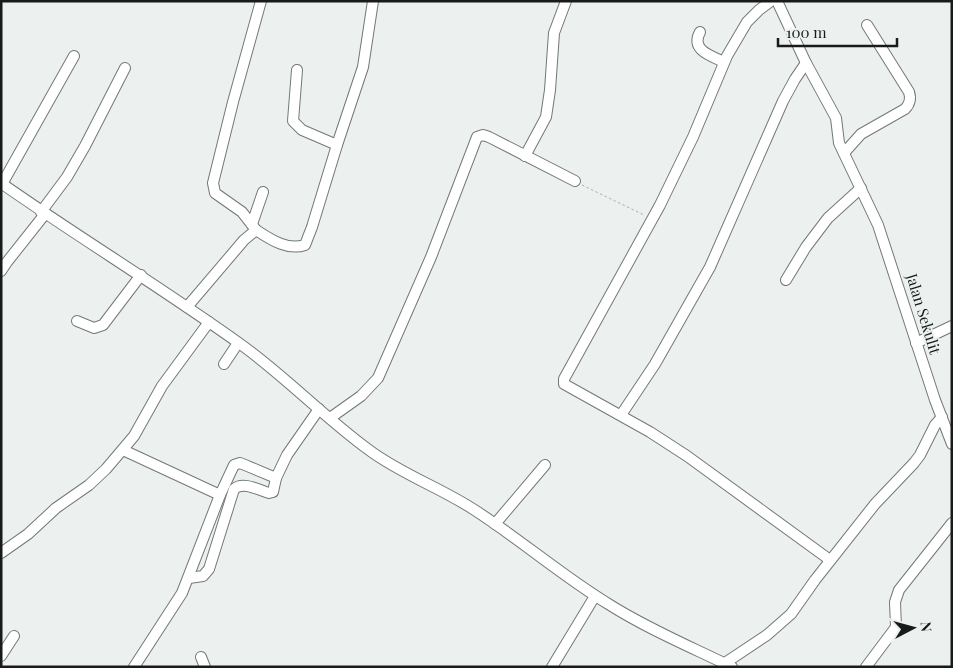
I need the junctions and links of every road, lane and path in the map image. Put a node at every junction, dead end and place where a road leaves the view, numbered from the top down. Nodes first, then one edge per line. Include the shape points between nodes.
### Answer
1 (261, 1) edge
2 (373, 1) edge
3 (566, 1) edge
4 (771, 1) edge
5 (777, 1) edge
6 (867, 25) dead end
7 (700, 32) dead end
8 (74, 56) dead end
9 (724, 62) junction
10 (806, 63) junction
11 (125, 68) dead end
12 (297, 70) dead end
13 (337, 145) junction
14 (844, 153) junction
15 (525, 156) junction
16 (575, 181) joint
17 (2, 184) edge
18 (861, 188) junction
19 (263, 192) dead end
20 (43, 213) junction
21 (651, 219) junction
22 (254, 227) junction
23 (2, 268) edge
24 (141, 275) junction
25 (786, 280) dead end
26 (187, 307) junction
27 (77, 321) dead end
28 (208, 322) junction
29 (952, 326) edge
30 (238, 343) junction
31 (916, 343) junction
32 (224, 364) dead end
33 (319, 409) junction
34 (621, 416) junction
35 (942, 417) junction
36 (330, 418) junction
37 (952, 444) edge
38 (123, 450) junction
39 (545, 465) dead end
40 (276, 478) junction
41 (220, 495) junction
42 (952, 523) edge
43 (495, 524) junction
44 (1, 553) edge
45 (830, 560) junction
46 (189, 578) junction
47 (595, 596) junction
48 (14, 636) dead end
49 (1, 656) edge
50 (729, 665) edge
51 (134, 667) edge
52 (552, 667) edge
53 (866, 667) edge

1 - 22 street via 212,183 215,193 242,212
2 - 13 street via 363,67
3 - 15 street via 554,33 546,117
4 - 9 street via 747,22
5 - 10 street, Jalan Sekulit
6 - 14 street via 908,92 910,102 905,109 856,138
7 - 9 street via 697,42 702,51
8 - 17 street
9 - 21 street via 693,137
10 - 14 street, Jalan Sekulit via 836,118 839,143
10 - 34 street via 783,102 710,267 660,356
11 - 20 street via 86,146
12 - 13 street via 292,121 302,130
13 - 22 street via 305,245 286,246
14 - 18 street, Jalan Sekulit
15 - 16 street
15 - 36 street via 489,136 477,137 431,257 378,378 361,396
16 - 21 path
17 - 20 street
18 - 25 street via 828,218
18 - 31 street, Jalan Sekulit via 886,246
19 - 22 street
20 - 23 street
20 - 24 street
21 - 34 street via 564,379 564,384
22 - 26 street
24 - 26 street
24 - 27 street via 103,325 94,328
26 - 28 street
28 - 30 street
28 - 38 street via 162,386
29 - 31 street
30 - 32 street
30 - 33 street
31 - 35 street, Jalan Sekulit
33 - 36 street
33 - 40 street
34 - 45 street via 692,460
35 - 37 street, Jalan Sekulit
35 - 45 street via 934,425 914,463 875,504
36 - 43 street via 384,461 462,502
38 - 41 street
38 - 44 street via 95,480
39 - 43 street
40 - 41 street via 237,464
40 - 46 street via 273,492 242,485 234,489 208,570 204,576
41 - 46 street
42 - 53 street via 899,590 895,602 896,627
43 - 47 street
45 - 50 street via 784,621
46 - 51 street
47 - 50 street
47 - 52 street
48 - 49 street

